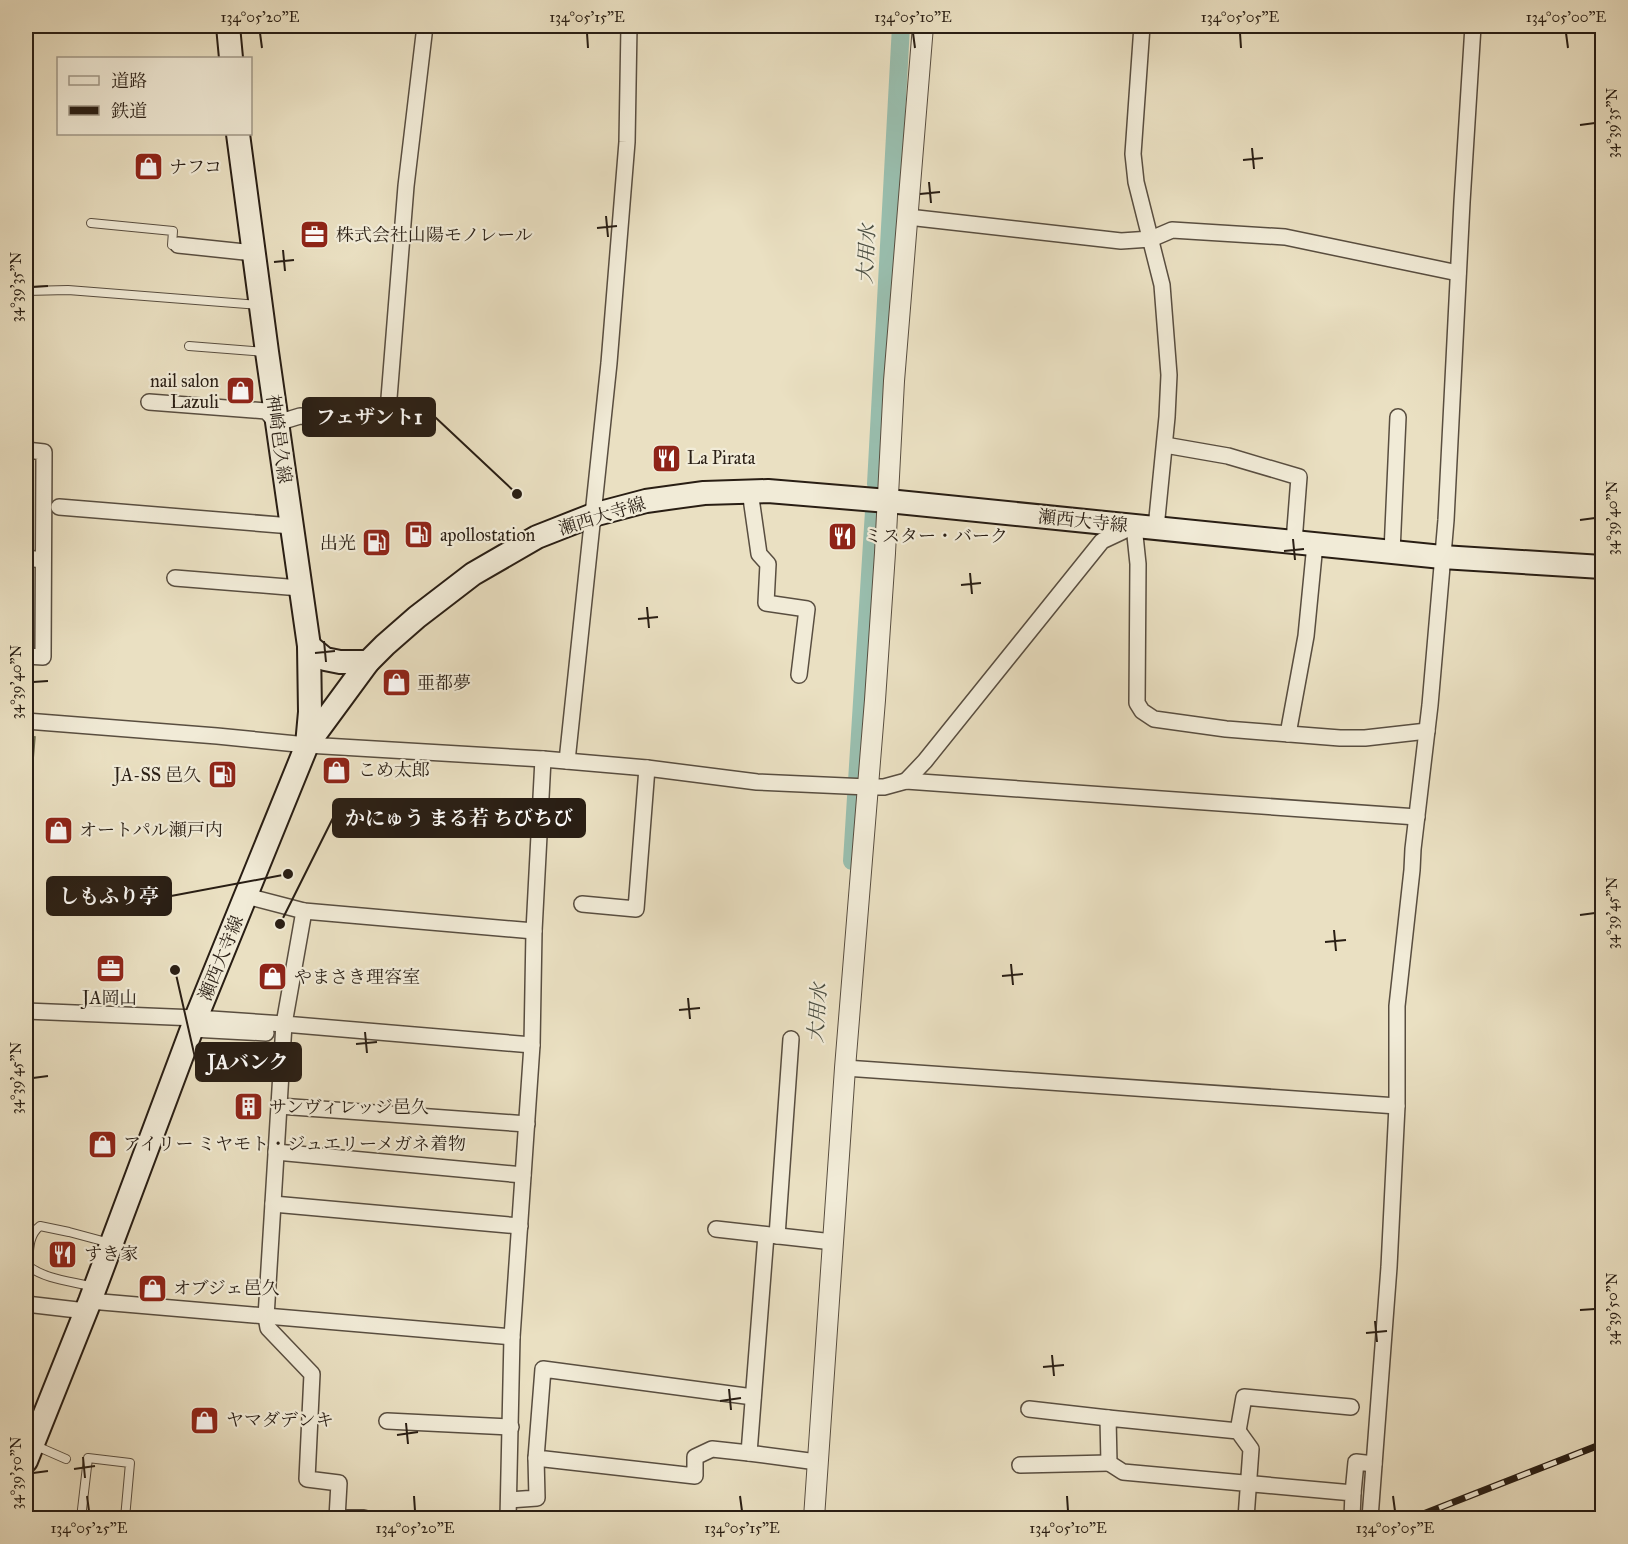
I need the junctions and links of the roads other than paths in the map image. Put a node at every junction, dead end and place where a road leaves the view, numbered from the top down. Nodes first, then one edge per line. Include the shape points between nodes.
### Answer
1 (228, 26) edge
2 (425, 26) edge
3 (629, 26) edge
4 (923, 26) edge
5 (1142, 26) edge
6 (1473, 26) edge
7 (231, 57) edge
8 (238, 135) edge
9 (908, 216) junction
10 (92, 224) dead end
11 (1151, 239) junction
12 (178, 245) joint
13 (254, 253) junction
14 (1458, 273) junction
15 (26, 291) edge
16 (261, 305) junction
17 (189, 346) dead end
18 (267, 352) junction
19 (149, 402) dead end
20 (1398, 417) dead end
21 (277, 423) junction
22 (1165, 445) junction
23 (26, 450) edge
24 (750, 492) junction
25 (888, 501) junction
26 (59, 507) dead end
27 (593, 515) junction
28 (292, 526) junction
29 (1134, 526) junction
30 (1156, 528) junction
31 (1305, 543) junction
32 (1392, 552) junction
33 (1442, 557) junction
34 (26, 558) edge
35 (43, 560) junction
36 (1602, 567) edge
37 (175, 578) dead end
38 (300, 588) junction
39 (309, 646) junction
40 (26, 656) edge
41 (368, 662) junction
42 (799, 675) dead end
43 (310, 696) junction
44 (341, 699) junction
45 (26, 721) edge
46 (1426, 731) junction
47 (1288, 734) junction
48 (307, 745) junction
49 (543, 759) junction
50 (567, 761) junction
51 (647, 768) junction
52 (906, 781) junction
53 (868, 787) junction
54 (1417, 817) junction
55 (246, 896) junction
56 (582, 904) dead end
57 (304, 911) junction
58 (534, 931) junction
59 (26, 1011) edge
60 (194, 1024) junction
61 (279, 1024) junction
62 (791, 1039) dead end
63 (532, 1045) junction
64 (845, 1068) junction
65 (279, 1106) junction
66 (1396, 1106) junction
67 (527, 1124) junction
68 (276, 1152) junction
69 (524, 1175) junction
70 (273, 1204) junction
71 (520, 1226) junction
72 (716, 1230) dead end
73 (772, 1235) junction
74 (828, 1241) junction
75 (111, 1244) junction
76 (90, 1300) junction
77 (26, 1304) edge
78 (266, 1317) junction
79 (512, 1336) junction
80 (753, 1397) junction
81 (1351, 1407) dead end
82 (1029, 1409) dead end
83 (1108, 1418) junction
84 (387, 1421) dead end
85 (511, 1427) junction
86 (1238, 1431) junction
87 (29, 1453) edge
88 (749, 1453) junction
89 (537, 1458) junction
90 (66, 1459) dead end
91 (812, 1461) junction
92 (1109, 1463) junction
93 (1374, 1464) junction
94 (1020, 1465) dead end
95 (1248, 1484) junction
96 (1353, 1493) junction
97 (509, 1500) junction
98 (81, 1518) edge
99 (125, 1518) edge
100 (338, 1518) edge
101 (364, 1518) edge
102 (508, 1518) edge
103 (814, 1518) edge
104 (1246, 1518) edge
105 (1352, 1518) edge
106 (1370, 1518) edge

1 - 7 main road
2 - 21 street via 406,186 387,423 300,416
3 - 27 street via 627,142
4 - 9 street
5 - 11 street via 1133,154
6 - 14 street
8 - 13 main road, 神崎邑久線
9 - 11 street via 1121,241
9 - 25 street
10 - 12 lane via 173,231 172,245
11 - 14 street via 1172,230 1285,237
11 - 22 street via 1162,285 1168,375
12 - 13 street
13 - 16 main road, 神崎邑久線
14 - 33 street
15 - 16 lane via 68,290
16 - 18 main road, 神崎邑久線
17 - 18 lane
18 - 21 main road, 神崎邑久線
19 - 21 street via 266,411
20 - 32 street
21 - 28 main road, 神崎邑久線
22 - 30 street
22 - 31 street via 1228,456 1299,477
23 - 35 street via 44,452
24 - 25 main road, 瀬西大寺線
24 - 27 main road, 瀬西大寺線 via 646,501
24 - 42 street via 759,554 768,564 766,603 807,609
25 - 29 main road, 瀬西大寺線
25 - 53 street
26 - 28 street
27 - 41 main road, 瀬西大寺線 via 537,537 473,574 417,617
27 - 50 street
28 - 38 main road, 神崎邑久線
29 - 30 main road, 瀬西大寺線
29 - 47 street via 1138,564 1137,704 1142,711 1154,719
29 - 52 street via 1102,541
30 - 31 main road, 瀬西大寺線
31 - 32 main road, 瀬西大寺線
31 - 47 street via 1306,636
32 - 33 main road, 瀬西大寺線
33 - 36 main road, 瀬西大寺線
33 - 46 street
34 - 35 street
35 - 40 street via 42,657
37 - 38 street
38 - 39 main road, 神崎邑久線
39 - 41 main road via 325,659
39 - 43 main road, 神崎邑久線
41 - 44 main road, 瀬西大寺線
43 - 44 main road via 320,705
43 - 48 main road, 神崎邑久線
44 - 48 main road, 瀬西大寺線
45 - 48 street
46 - 47 street via 1365,738
46 - 54 street
48 - 49 street
48 - 55 main road, 瀬西大寺線
49 - 50 street
49 - 58 street
50 - 51 street
51 - 53 street via 742,780
51 - 56 street via 636,909
52 - 53 street
52 - 54 street
53 - 64 street
54 - 66 street via 1397,1006
55 - 57 street
55 - 60 main road, 瀬西大寺線
57 - 58 street
57 - 61 street
58 - 63 street
59 - 60 street
60 - 61 street via 273,1034
60 - 75 main road, 瀬西大寺線
61 - 63 street
61 - 65 street
62 - 73 street
63 - 67 street
64 - 66 street
64 - 74 street
65 - 67 street
65 - 68 street
66 - 93 street
67 - 69 street
68 - 69 street
68 - 70 street
69 - 71 street
70 - 71 street
70 - 78 street
71 - 79 street
72 - 73 street
73 - 74 street
73 - 80 street
74 - 91 street
75 - 76 main road, 瀬西大寺線
75 - 76 lane via 40,1226 33,1231 28,1266
76 - 77 street
76 - 78 street
76 - 87 main road, 瀬西大寺線
78 - 79 street
78 - 100 street via 268,1328 312,1374 307,1479 339,1483
79 - 85 street
80 - 88 street
80 - 89 street via 543,1370
81 - 86 street via 1244,1397
82 - 83 street
83 - 86 street
83 - 92 street
84 - 85 street
85 - 97 street
86 - 95 street via 1251,1449
87 - 90 lane
88 - 89 street via 712,1449 695,1457 695,1476
88 - 91 street
89 - 97 street via 537,1498
91 - 103 street
92 - 94 street
92 - 95 street via 1123,1472
93 - 96 street via 1356,1462
93 - 106 street
95 - 96 street
95 - 104 street
96 - 105 street
97 - 102 street
98 - 99 lane via 88,1458 130,1463
100 - 101 street

